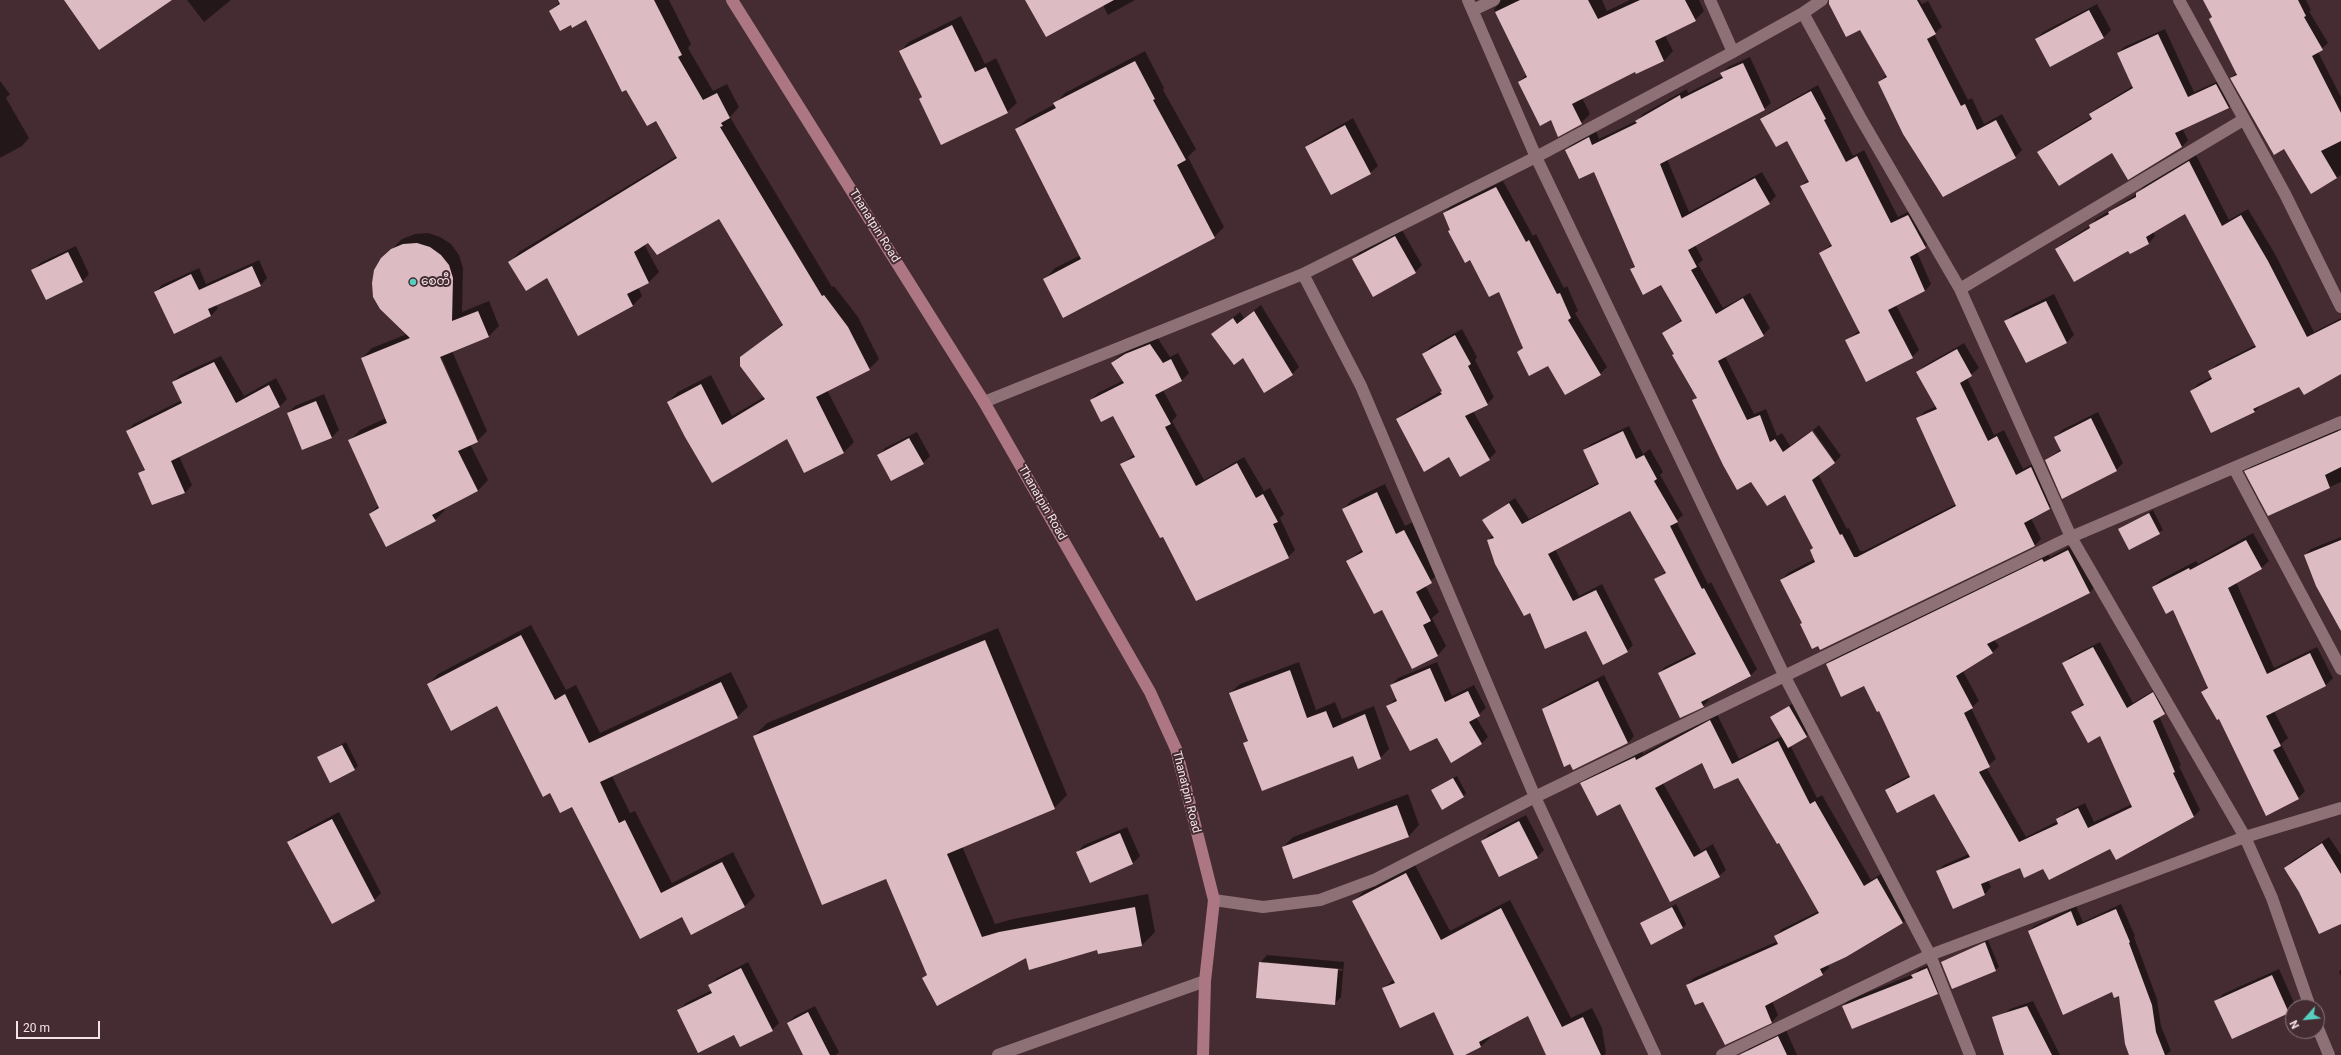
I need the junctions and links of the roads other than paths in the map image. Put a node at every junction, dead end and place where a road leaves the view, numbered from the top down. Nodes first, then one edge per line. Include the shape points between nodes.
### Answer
1 (732, 0) edge
2 (1494, 0) edge
3 (1710, 0) edge
4 (1822, 0) edge
5 (2179, 0) edge
6 (1470, 5) edge
7 (1803, 13) junction
8 (1733, 52) junction
9 (2243, 120) junction
10 (1536, 157) junction
11 (1303, 274) junction
12 (1960, 289) junction
13 (2341, 307) edge
14 (984, 402) junction
15 (2341, 422) edge
16 (2234, 468) junction
17 (2071, 536) junction
18 (2341, 669) edge
19 (1785, 677) junction
20 (1535, 797) junction
21 (2341, 808) edge
22 (2245, 837) junction
23 (1214, 900) junction
24 (1930, 955) junction
25 (1205, 981) junction
26 (2307, 999) edge
27 (2322, 1039) edge
28 (998, 1055) edge
29 (1203, 1055) edge
30 (1655, 1055) edge
31 (1722, 1055) edge
32 (1970, 1055) edge
33 (2329, 1055) edge

1 - 14 main road, Thanatpin Road
2 - 6 street
3 - 8 street
4 - 7 street
5 - 9 street
6 - 10 street
7 - 8 street
7 - 12 street
8 - 10 street
9 - 12 street
9 - 13 street via 2285,194
10 - 11 street
10 - 19 street
11 - 14 street
11 - 20 street via 1361,386
12 - 17 street
14 - 23 main road, Thanatpin Road via 1150,692 1176,749
15 - 16 street
16 - 17 street
16 - 18 street
17 - 19 street
17 - 22 street
19 - 20 street
19 - 24 street
20 - 23 street via 1374,880 1320,900 1264,907
20 - 30 street
21 - 22 street
22 - 24 street
22 - 26 street via 2272,898
23 - 25 main road, Thanatpin Road
24 - 31 street
24 - 32 street
25 - 28 street
25 - 29 main road, Thanatpin Road
27 - 33 street

